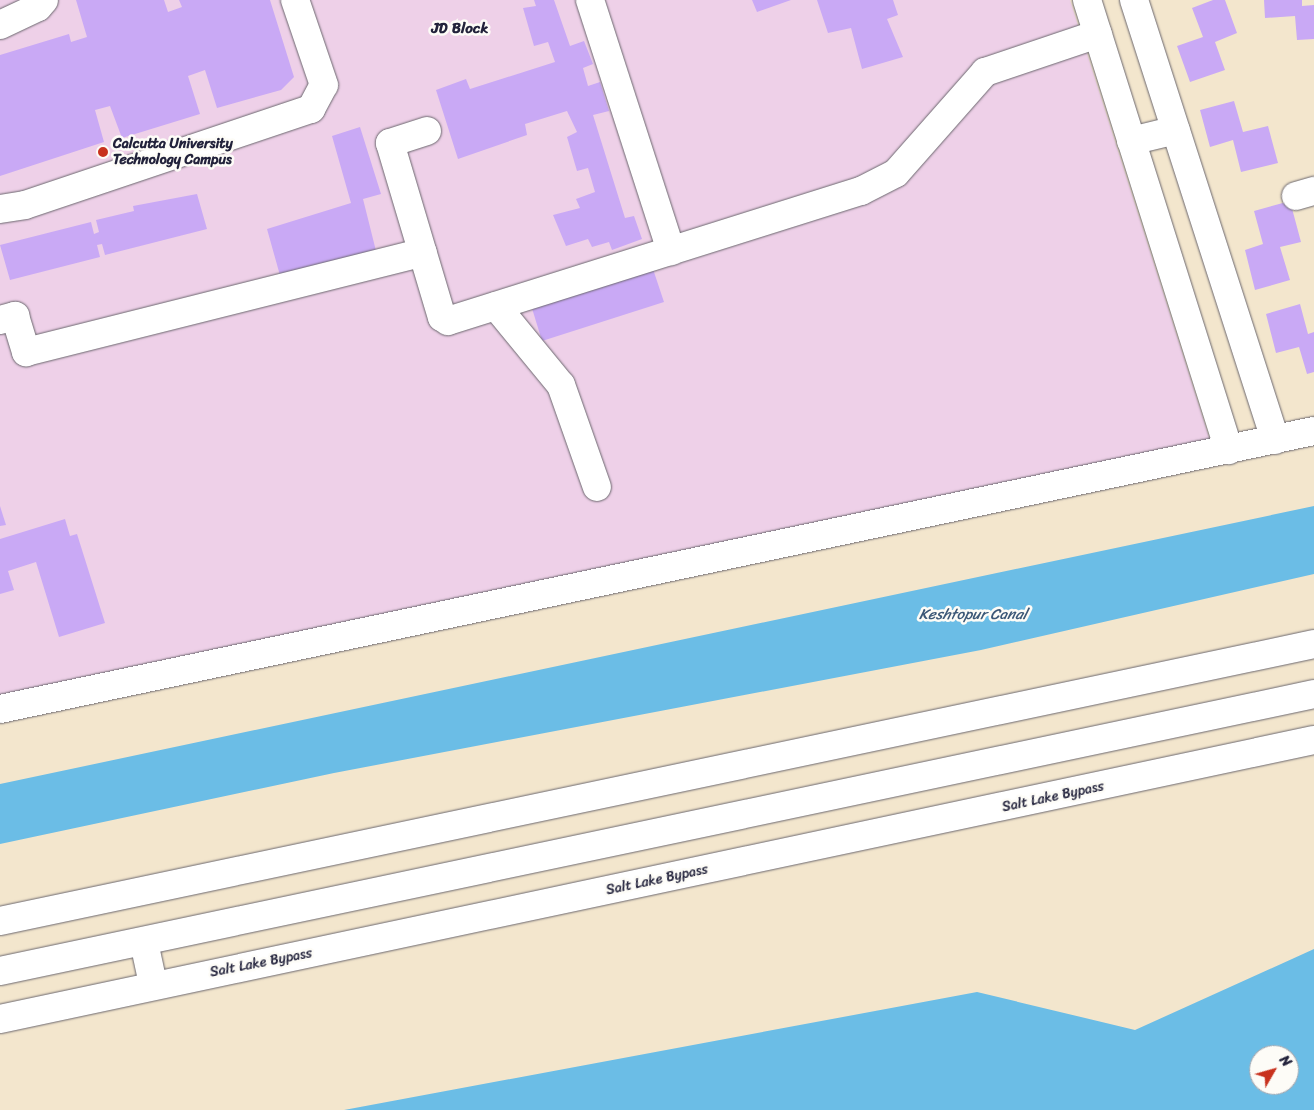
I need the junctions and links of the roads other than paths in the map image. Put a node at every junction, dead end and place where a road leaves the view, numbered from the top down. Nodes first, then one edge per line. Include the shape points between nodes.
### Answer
1 (44, 0) edge
2 (295, 0) edge
3 (590, 0) edge
4 (1087, 0) edge
5 (1134, 0) edge
6 (0, 25) edge
7 (1098, 34) junction
8 (1176, 130) junction
9 (427, 131) dead end
10 (1131, 142) junction
11 (0, 209) edge
12 (671, 251) junction
13 (423, 252) junction
14 (496, 306) junction
15 (0, 320) edge
16 (1314, 431) edge
17 (1275, 440) junction
18 (1229, 450) junction
19 (597, 488) dead end
20 (1314, 644) edge
21 (1314, 694) edge
22 (0, 708) edge
23 (1314, 740) edge
24 (0, 921) edge
25 (144, 942) junction
26 (0, 971) edge
27 (153, 984) junction
28 (0, 1019) edge

1 - 6 main road via 38,8
2 - 11 main road via 324,85 311,109 25,204
3 - 12 main road
4 - 7 main road
5 - 8 main road
7 - 10 main road
7 - 12 main road via 985,72 896,173 861,191
8 - 10 main road
8 - 17 main road
9 - 13 main road via 390,143
10 - 18 main road
12 - 14 main road
13 - 14 main road via 444,320
13 - 15 main road via 26,352 15,316
14 - 19 main road via 561,385
16 - 17 main road
17 - 18 main road
18 - 22 main road
20 - 24 main road
21 - 25 main road
23 - 27 main road, Salt Lake Bypass
25 - 26 main road
25 - 27 main road
27 - 28 main road, Salt Lake Bypass

